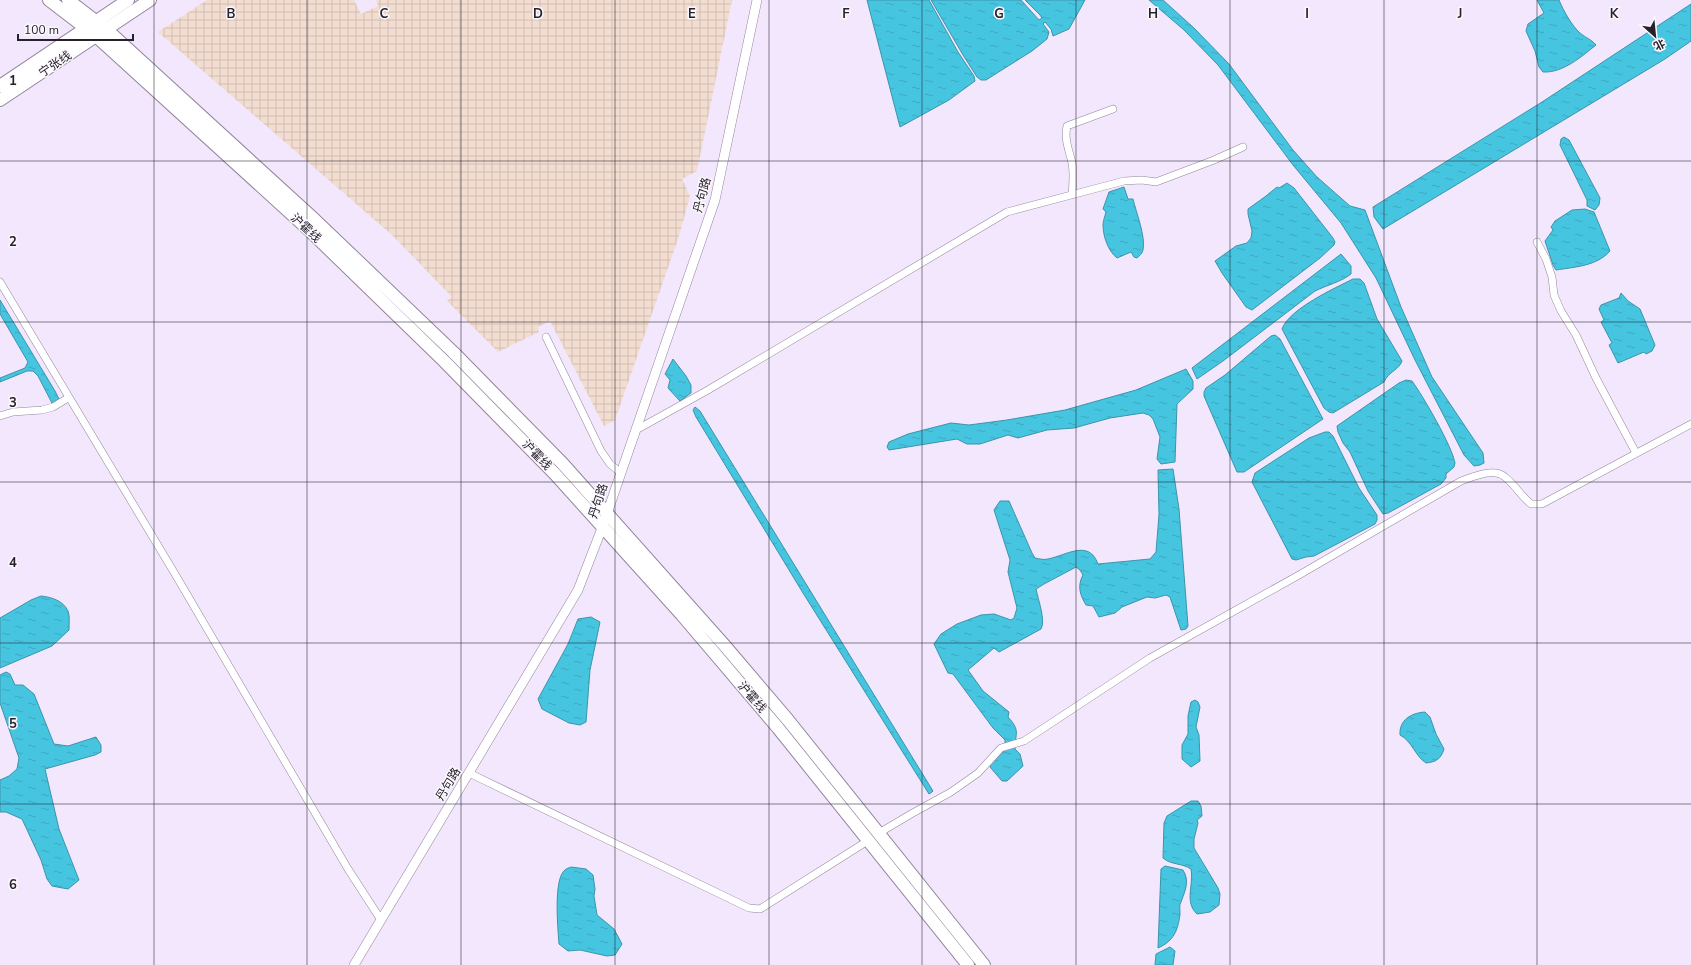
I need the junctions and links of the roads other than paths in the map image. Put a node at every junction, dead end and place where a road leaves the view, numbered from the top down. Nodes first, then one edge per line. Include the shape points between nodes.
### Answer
1 (49, 0) edge
2 (68, 0) edge
3 (128, 0) edge
4 (150, 0) edge
5 (757, 0) edge
6 (91, 25) junction
7 (101, 33) junction
8 (0, 86) edge
9 (0, 100) edge
10 (1113, 109) dead end
11 (1243, 147) dead end
12 (1072, 195) junction
13 (1536, 242) dead end
14 (349, 260) junction
15 (0, 282) edge
16 (546, 337) dead end
17 (68, 398) junction
18 (0, 416) edge
19 (1691, 424) edge
20 (636, 430) junction
21 (1636, 453) junction
22 (621, 473) junction
23 (607, 513) junction
24 (602, 528) junction
25 (469, 773) junction
26 (874, 837) junction
27 (381, 920) junction
28 (354, 965) edge
29 (968, 965) edge
30 (984, 965) edge

1 - 6 main road, 沪霍线
2 - 6 main road, 沪霍线
3 - 6 main road, 宁张线
4 - 7 main road, 宁张线
5 - 20 street, 丹句路 via 715,200
6 - 7 main road, 沪霍线
6 - 8 main road, 宁张线
7 - 9 main road, 宁张线
7 - 14 main road, 沪霍线
10 - 12 street via 1068,126 1065,136 1072,163
11 - 12 street via 1156,182 1124,181
12 - 20 street via 1007,212
13 - 21 street via 1546,259 1554,295
14 - 23 main road, 沪霍线 via 453,352 563,464
14 - 24 main road, 沪霍线 via 538,457
15 - 17 street
16 - 22 street via 602,451 610,464
17 - 18 street via 53,408 13,412
17 - 27 street
19 - 21 street
20 - 22 street, 丹句路
21 - 26 street via 1542,504 1531,504 1522,498 1505,476 1495,473 1461,481 1150,658 1024,741 1001,748 978,773 951,792
22 - 23 street, 丹句路
23 - 24 street, 丹句路
23 - 26 main road, 沪霍线 via 788,720
24 - 25 street, 丹句路 via 578,590
24 - 26 main road, 沪霍线 via 682,615
25 - 26 street via 750,908 760,909
25 - 27 street, 丹句路
26 - 29 main road, 沪霍线
26 - 30 main road, 沪霍线
27 - 28 street, 丹句路

